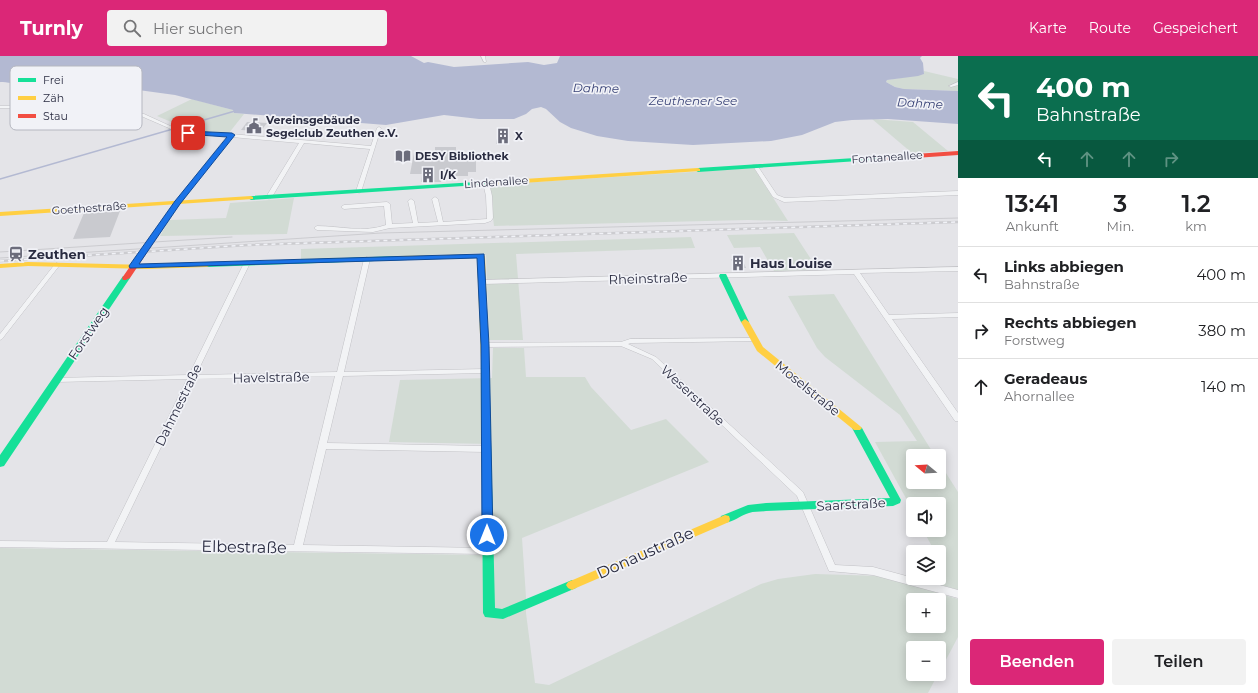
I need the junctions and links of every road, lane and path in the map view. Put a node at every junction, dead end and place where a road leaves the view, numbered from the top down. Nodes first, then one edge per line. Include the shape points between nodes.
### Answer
1 (483, 56) edge
2 (485, 61) dead end
3 (958, 83) edge
4 (951, 86) dead end
5 (142, 115) edge
6 (379, 128) dead end
7 (232, 135) junction
8 (302, 142) junction
9 (372, 148) junction
10 (958, 153) edge
11 (815, 162) joint
12 (755, 166) junction
13 (486, 183) junction
14 (359, 191) junction
15 (958, 194) edge
16 (269, 197) junction
17 (435, 199) dead end
18 (411, 201) dead end
19 (177, 203) junction
20 (344, 206) dead end
21 (0, 214) edge
22 (441, 224) junction
23 (389, 226) junction
24 (416, 226) junction
25 (316, 228) dead end
26 (367, 259) junction
27 (247, 263) junction
28 (57, 265) junction
29 (0, 266) edge
30 (133, 266) junction
31 (958, 268) edge
32 (856, 272) junction
33 (723, 276) junction
34 (483, 282) junction
35 (958, 315) edge
36 (888, 317) junction
37 (0, 338) edge
38 (754, 340) junction
39 (622, 344) junction
40 (485, 345) junction
41 (485, 371) junction
42 (339, 375) junction
43 (191, 378) junction
44 (56, 380) junction
45 (958, 419) edge
46 (322, 446) junction
47 (486, 449) junction
48 (0, 463) edge
49 (896, 500) joint
50 (805, 506) junction
51 (0, 544) edge
52 (109, 546) junction
53 (298, 548) junction
54 (487, 551) junction
55 (958, 594) edge

1 - 2 street
3 - 4 street
5 - 7 street via 178,131
6 - 9 street
7 - 8 street
7 - 19 street
8 - 9 street
8 - 16 street
9 - 14 street
10 - 11 street, Fontaneallee
11 - 12 street, Lindenallee
12 - 13 street, Lindenallee
12 - 15 street via 775,196 784,200
13 - 14 street, Lindenallee
13 - 22 street via 490,206 489,220
14 - 16 street, Lindenallee
16 - 19 street, Lindenallee
17 - 22 street
18 - 24 street
19 - 21 street, Goethestraße
19 - 30 street, Forstweg
20 - 23 street via 387,204
22 - 24 street
23 - 24 street
23 - 25 street via 381,229 348,230
26 - 27 street
26 - 34 street via 478,255 481,256
26 - 42 street
27 - 30 street
27 - 43 street, Dahmestraße
28 - 29 street
28 - 30 street
28 - 37 street
30 - 44 street, Forstweg
31 - 32 street, Rheinstraße
32 - 33 street, Rheinstraße
32 - 36 street
33 - 34 street, Rheinstraße
33 - 38 street, Moselstraße
34 - 40 street
35 - 36 street
36 - 45 street
38 - 39 street
38 - 49 street, Moselstraße via 764,352 855,426
39 - 40 street, Weserstraße
39 - 50 street, Weserstraße via 654,358 800,494
40 - 41 street
41 - 42 street, Havelstraße
41 - 47 street
42 - 43 street, Havelstraße
42 - 46 street
43 - 44 street, Havelstraße
43 - 52 street, Dahmestraße
44 - 48 street, Forstweg
46 - 47 street
46 - 53 street
47 - 54 street
49 - 50 street, Saarstraße
50 - 54 street, Donaustraße via 748,510 503,614 489,614
50 - 55 street, Weserstraße via 832,568 873,571
51 - 52 street, Elbestraße
52 - 53 street, Elbestraße
53 - 54 street, Elbestraße

